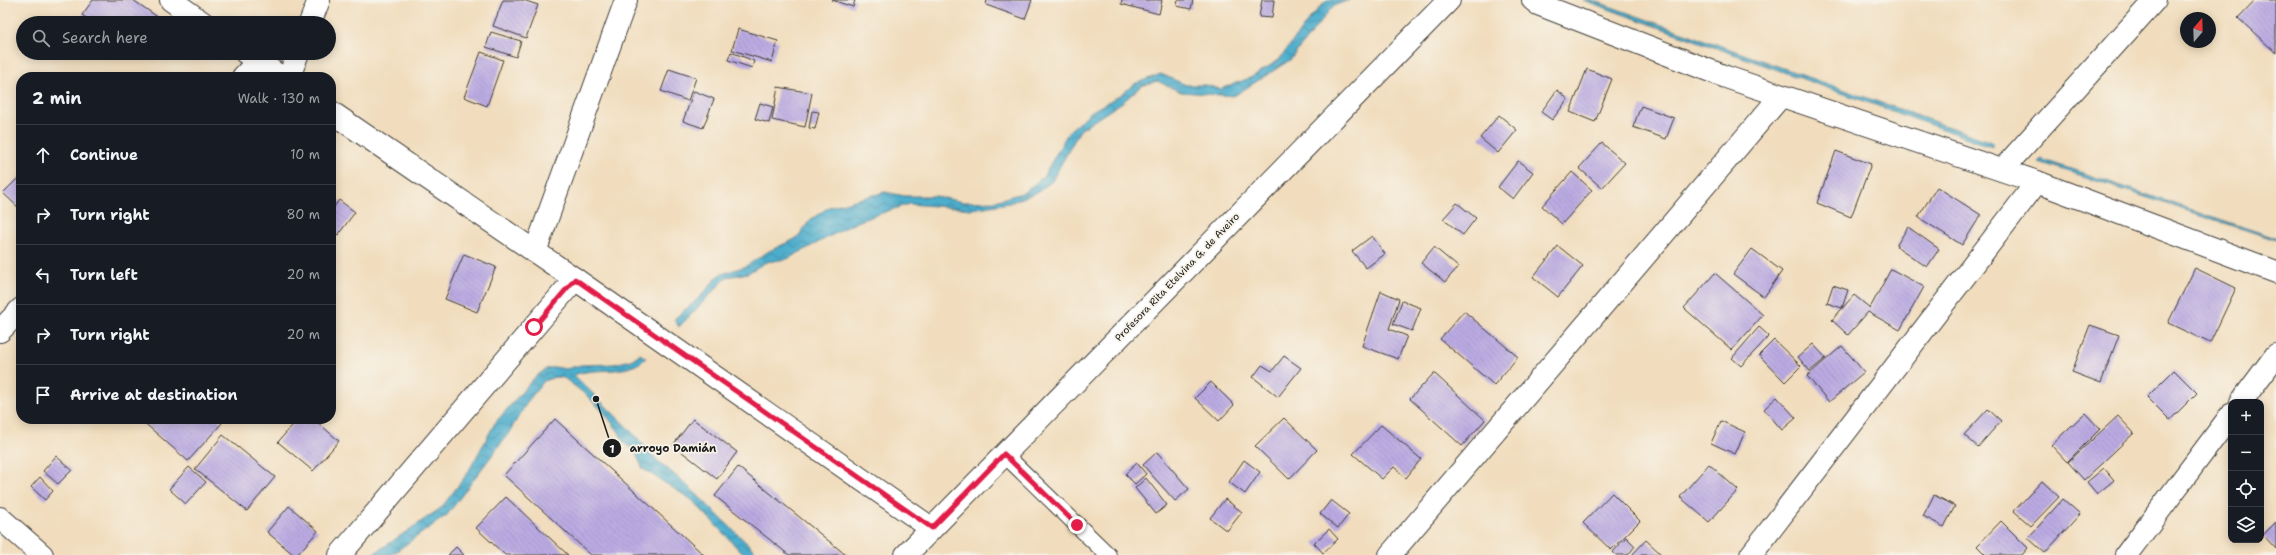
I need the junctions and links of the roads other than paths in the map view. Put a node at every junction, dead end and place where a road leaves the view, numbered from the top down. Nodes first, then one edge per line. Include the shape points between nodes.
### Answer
1 (170, 0) edge
2 (319, 0) edge
3 (626, 0) edge
4 (1449, 0) edge
5 (1532, 0) edge
6 (2155, 0) edge
7 (193, 16) edge
8 (313, 16) edge
9 (251, 60) edge
10 (256, 60) edge
11 (295, 60) edge
12 (245, 72) edge
13 (274, 72) edge
14 (291, 72) edge
15 (1781, 96) junction
16 (336, 115) edge
17 (2002, 170) junction
18 (2037, 182) junction
19 (535, 252) junction
20 (2276, 272) edge
21 (575, 279) junction
22 (16, 314) edge
23 (0, 330) edge
24 (2276, 355) edge
25 (2243, 399) edge
26 (2228, 419) edge
27 (1004, 454) junction
28 (0, 518) edge
29 (932, 528) junction
30 (42, 555) edge
31 (340, 555) edge
32 (906, 555) edge
33 (1108, 555) edge
34 (1390, 555) edge
35 (1751, 555) edge
36 (2126, 555) edge

1 - 7 street
2 - 8 street
3 - 19 street
4 - 27 street, Profesora Rita Etelvina G. de Aveiro
5 - 15 street via 1726,77
6 - 17 street
9 - 12 street
10 - 13 street
11 - 14 street
15 - 17 street
15 - 34 street
16 - 19 street
17 - 18 street
18 - 20 street
18 - 35 street
19 - 21 street
21 - 29 street
21 - 31 street
22 - 23 street
24 - 25 street
26 - 36 street
27 - 29 street, Profesora Rita Etelvina G. de Aveiro
27 - 33 lane
28 - 30 street
29 - 32 street, Profesora Rita Etelvina G. de Aveiro

